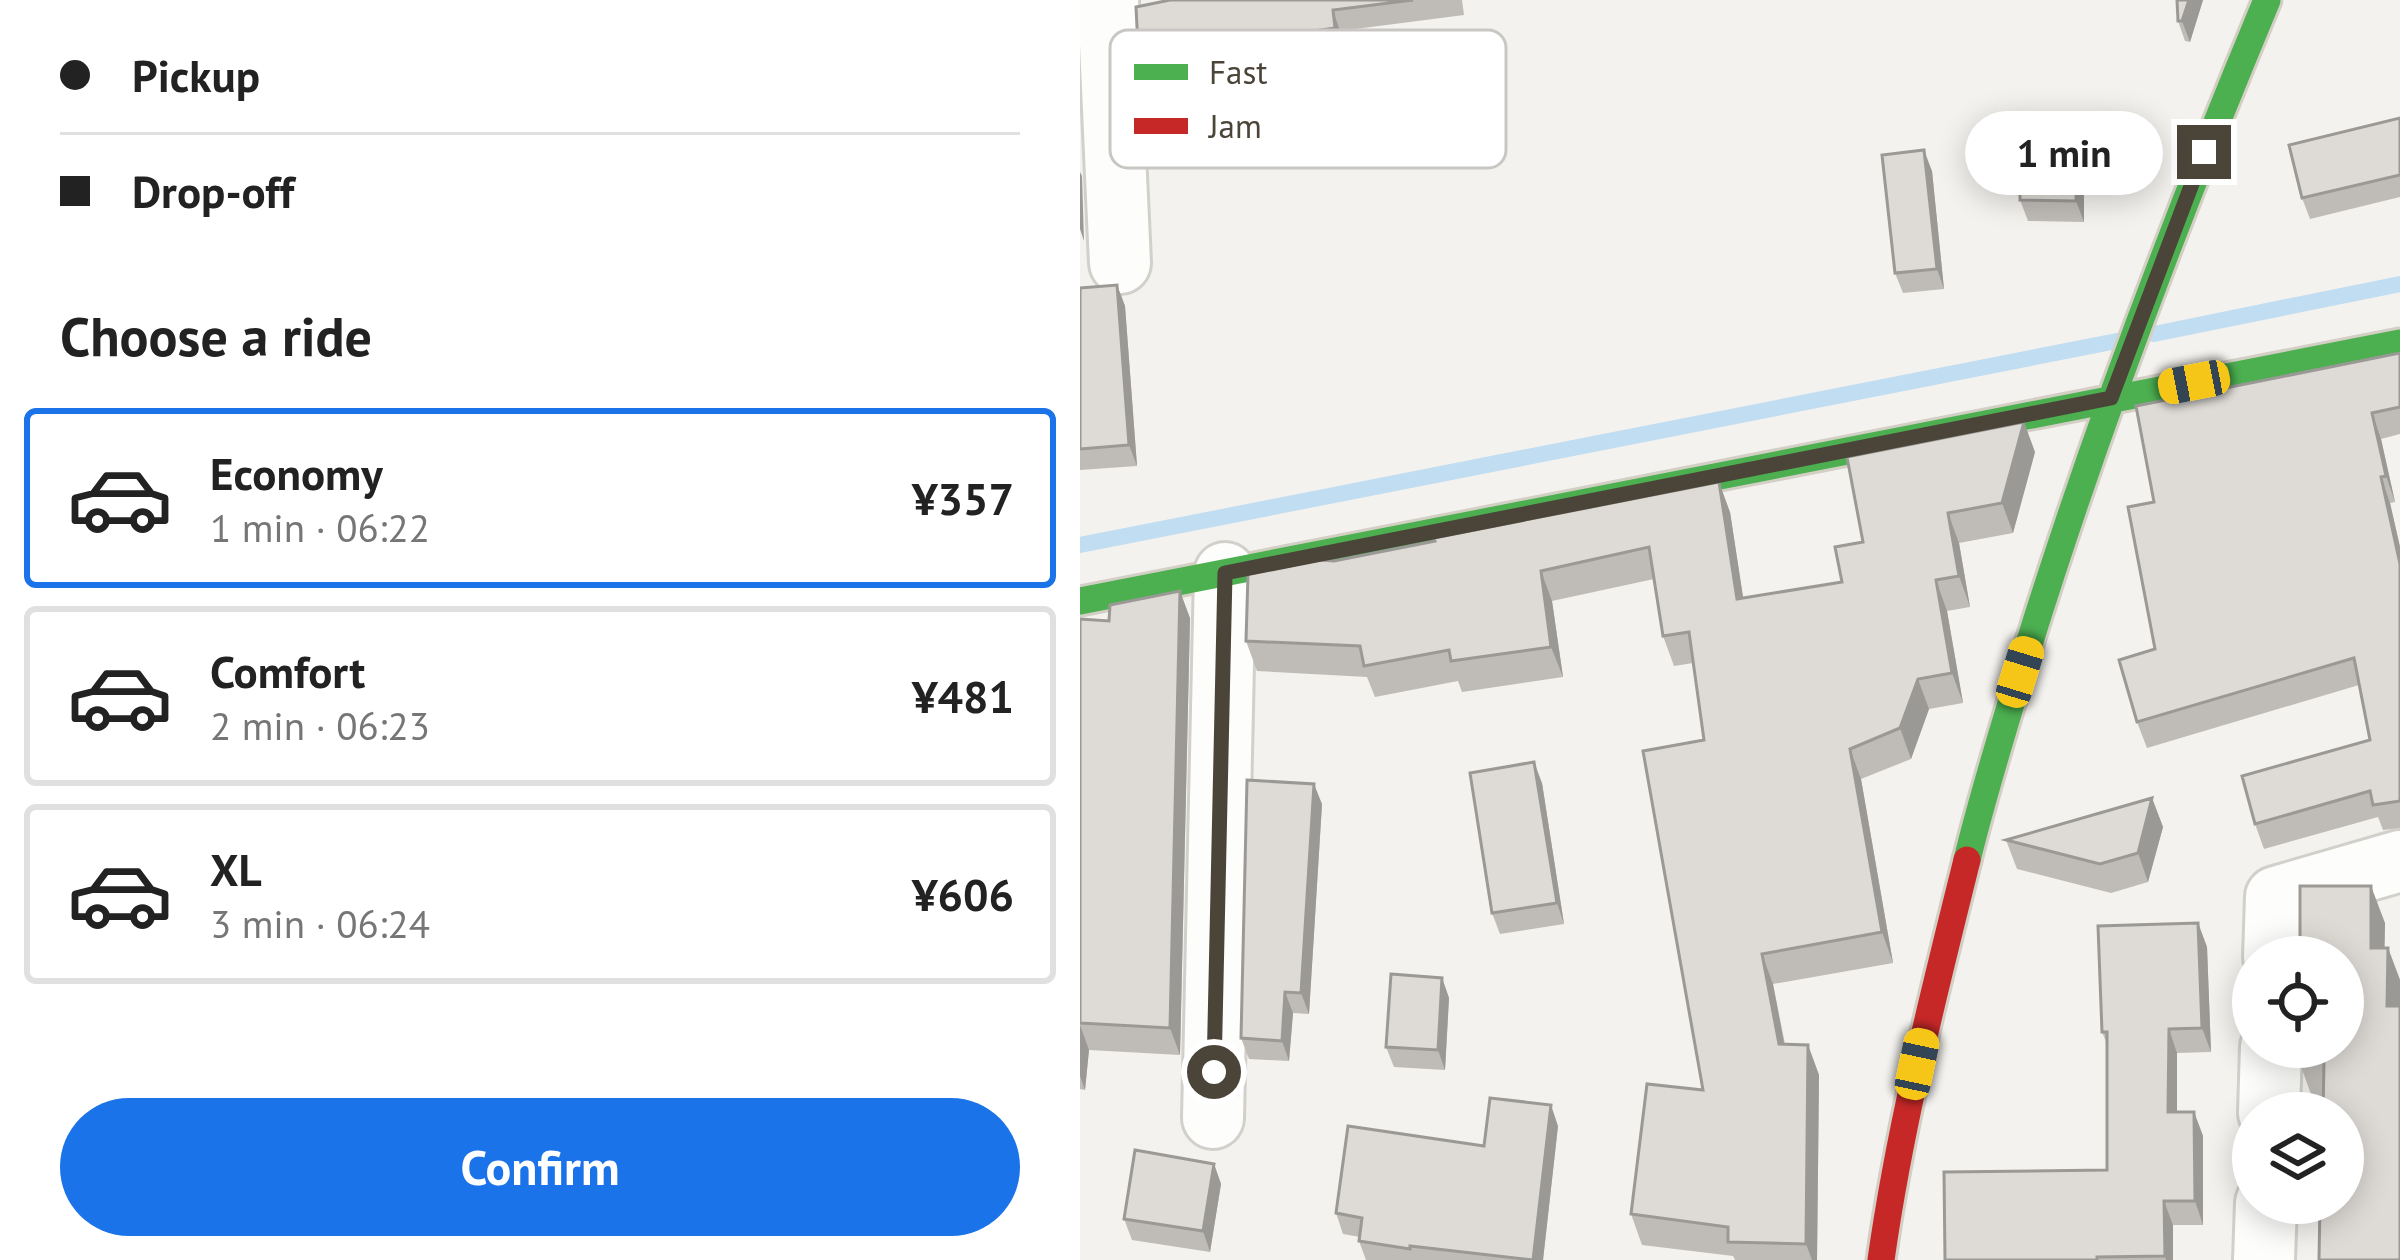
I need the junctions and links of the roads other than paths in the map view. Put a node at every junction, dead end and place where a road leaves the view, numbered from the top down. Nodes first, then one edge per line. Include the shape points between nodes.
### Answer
1 (1108, 0) edge
2 (2267, 0) edge
3 (1110, 44) edge
4 (1116, 168) edge
5 (1120, 263) dead end
6 (2400, 343) edge
7 (2111, 398) junction
8 (1225, 573) junction
9 (1080, 601) edge
10 (2400, 861) edge
11 (2275, 936) edge
12 (1214, 1118) dead end
13 (2265, 1224) edge
14 (1881, 1260) edge
15 (2264, 1260) edge

1 - 3 street
2 - 7 street
4 - 5 street
6 - 7 street
7 - 8 street
7 - 14 street via 1984,790 1921,1047
8 - 9 street
8 - 12 street
10 - 11 street via 2276,897
13 - 15 street

